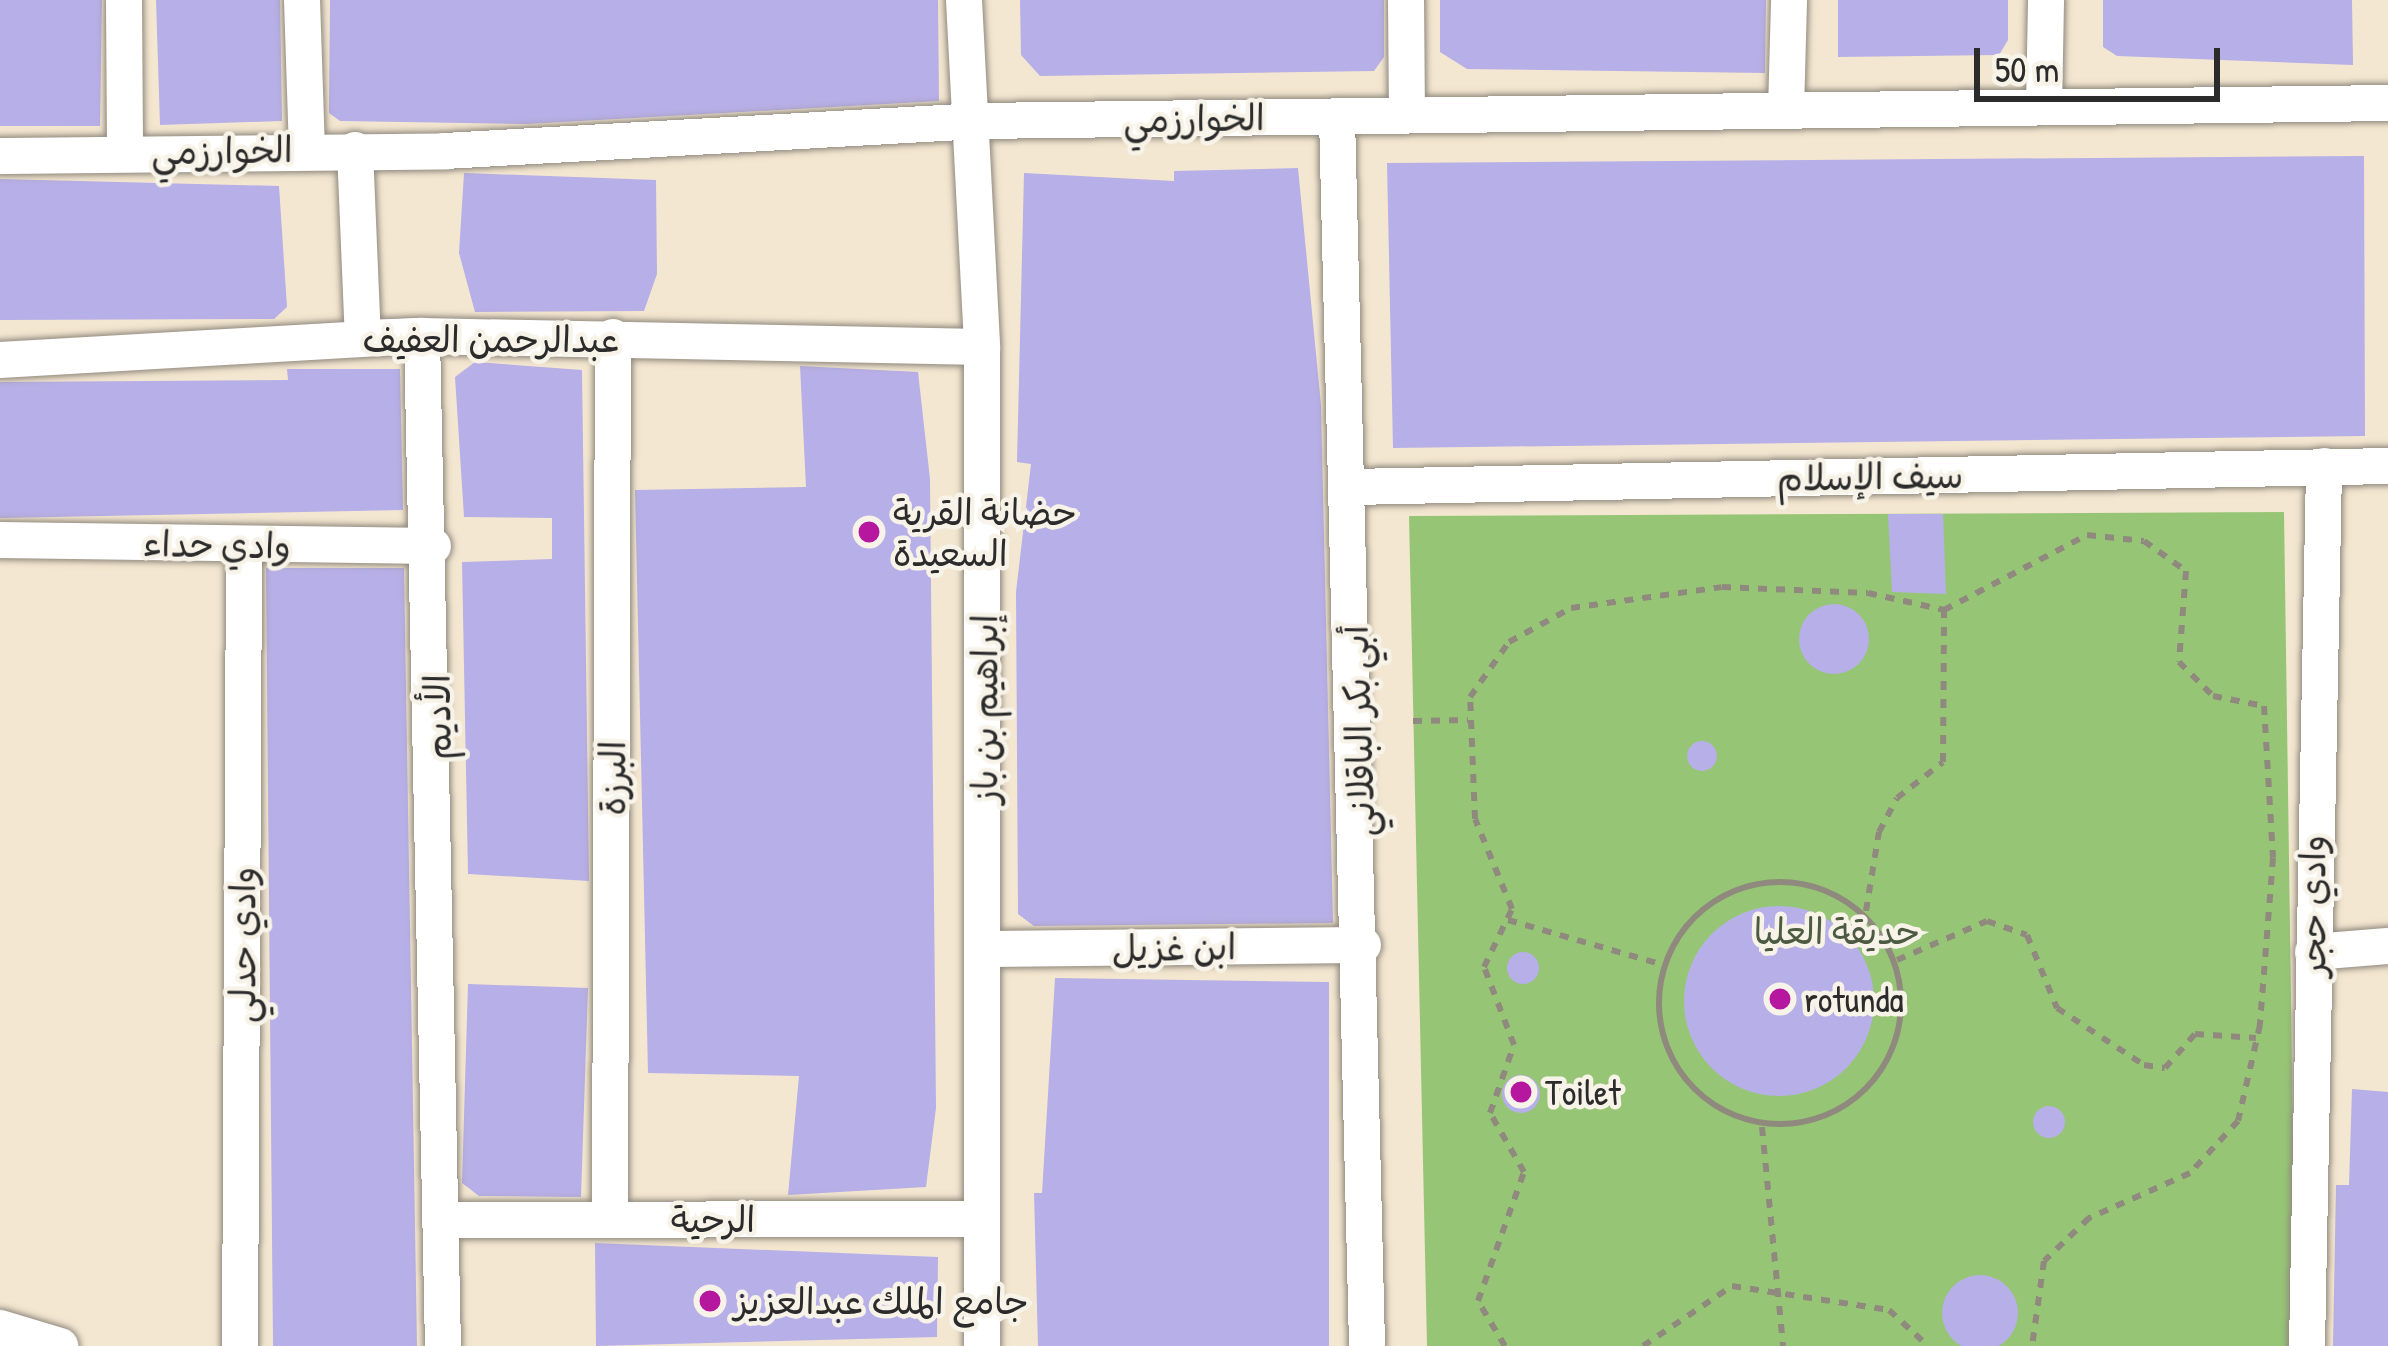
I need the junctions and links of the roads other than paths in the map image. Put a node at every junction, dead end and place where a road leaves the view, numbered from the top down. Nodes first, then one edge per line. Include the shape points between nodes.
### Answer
1 (124, 0) edge
2 (302, 0) edge
3 (964, 0) edge
4 (1406, 0) edge
5 (1789, 0) edge
6 (2046, 0) edge
7 (2388, 103) edge
8 (2044, 107) junction
9 (1786, 110) junction
10 (1337, 116) junction
11 (1407, 116) junction
12 (978, 121) junction
13 (307, 149) junction
14 (355, 149) junction
15 (124, 151) junction
16 (0, 156) edge
17 (422, 336) junction
18 (613, 337) junction
19 (982, 347) junction
20 (0, 360) edge
21 (2324, 466) junction
22 (2388, 466) edge
23 (1351, 487) junction
24 (0, 540) edge
25 (244, 544) junction
26 (433, 546) junction
27 (1363, 945) junction
28 (2388, 946) edge
29 (985, 949) junction
30 (2313, 952) junction
31 (978, 1219) junction
32 (448, 1220) junction
33 (610, 1220) junction
34 (0, 1328) edge
35 (60, 1346) edge
36 (240, 1346) edge
37 (443, 1346) edge
38 (982, 1346) edge
39 (1367, 1346) edge
40 (2307, 1346) edge

1 - 15 street
2 - 13 street
3 - 12 street, إبراهيم بن باز
4 - 11 street
5 - 9 street
6 - 8 street
7 - 8 street, الخوارزمي
8 - 9 street, الخوارزمي
9 - 11 street, الخوارزمي
10 - 11 street, الخوارزمي
10 - 12 street, الخوارزمي
10 - 23 street, أبي بكر الباقلاني
12 - 14 street, الخوارزمي
12 - 19 street, إبراهيم بن باز
13 - 14 street, الخوارزمي
13 - 15 street, الخوارزمي
14 - 17 street via 363,338
15 - 16 street, الخوارزمي
17 - 18 street, عبدالرحمن العفيف
17 - 20 street, عبدالرحمن العفيف
17 - 26 street, الأديم
18 - 19 street, عبدالرحمن العفيف
18 - 33 street, البرزة
19 - 29 street, إبراهيم بن باز
21 - 22 street, سيف الإسلام
21 - 23 street, سيف الإسلام
21 - 30 street, وادي حجر
23 - 27 street, أبي بكر الباقلاني
24 - 25 street, وادي حداء
25 - 26 street, وادي حداء
25 - 36 street, وادي حدلي
26 - 32 street, الأديم
27 - 29 street, ابن غزيل
27 - 39 street, أبي بكر الباقلاني
28 - 30 street
29 - 31 street, إبراهيم بن باز
30 - 40 street, وادي حجر
31 - 33 street, الرحية
31 - 38 street, إبراهيم بن باز
32 - 33 street, الرحية
32 - 37 street, الأديم
34 - 35 street

